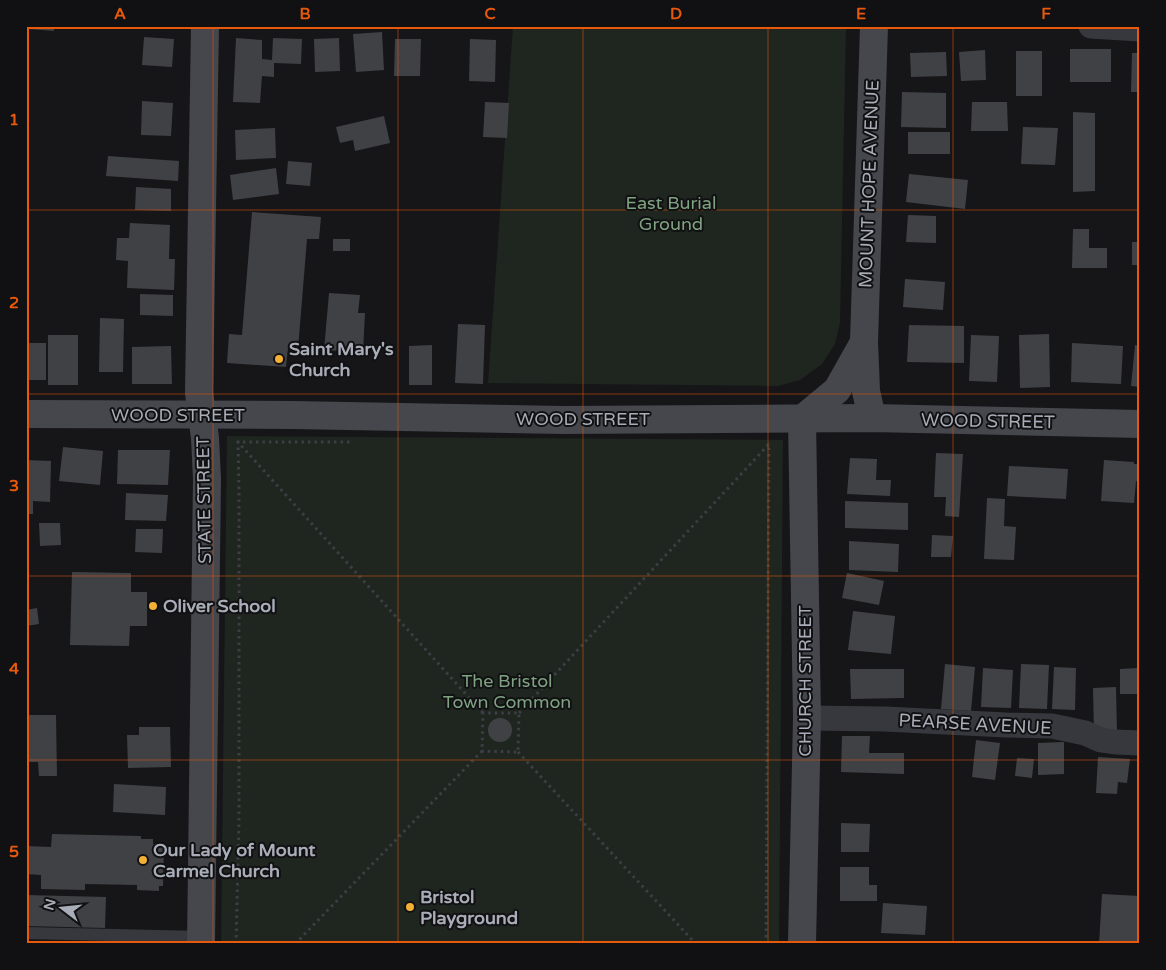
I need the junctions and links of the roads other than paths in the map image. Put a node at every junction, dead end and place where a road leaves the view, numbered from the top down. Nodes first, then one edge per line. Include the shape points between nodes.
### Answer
1 (205, 26) edge
2 (874, 26) edge
3 (1090, 26) edge
4 (1140, 29) edge
5 (864, 342) junction
6 (26, 414) edge
7 (212, 415) junction
8 (872, 418) junction
9 (802, 419) junction
10 (1140, 424) edge
11 (807, 718) junction
12 (1140, 743) edge
13 (26, 933) edge
14 (201, 940) edge
15 (802, 944) edge

1 - 7 street, STATE STREET via 200,393
2 - 5 street, MOUNT HOPE AVENUE
3 - 4 street
5 - 8 street, MOUNT HOPE AVENUE via 866,391
5 - 9 street, MOUNT HOPE AVENUE via 837,390
6 - 7 street, WOOD STREET
7 - 9 street, WOOD STREET via 562,420
7 - 14 street, STATE STREET via 205,438
8 - 9 street, WOOD STREET
8 - 10 street, WOOD STREET
9 - 11 street, CHURCH STREET
11 - 12 street, PEARSE AVENUE via 1052,726 1101,740
11 - 15 street, CHURCH STREET
13 - 14 lane

